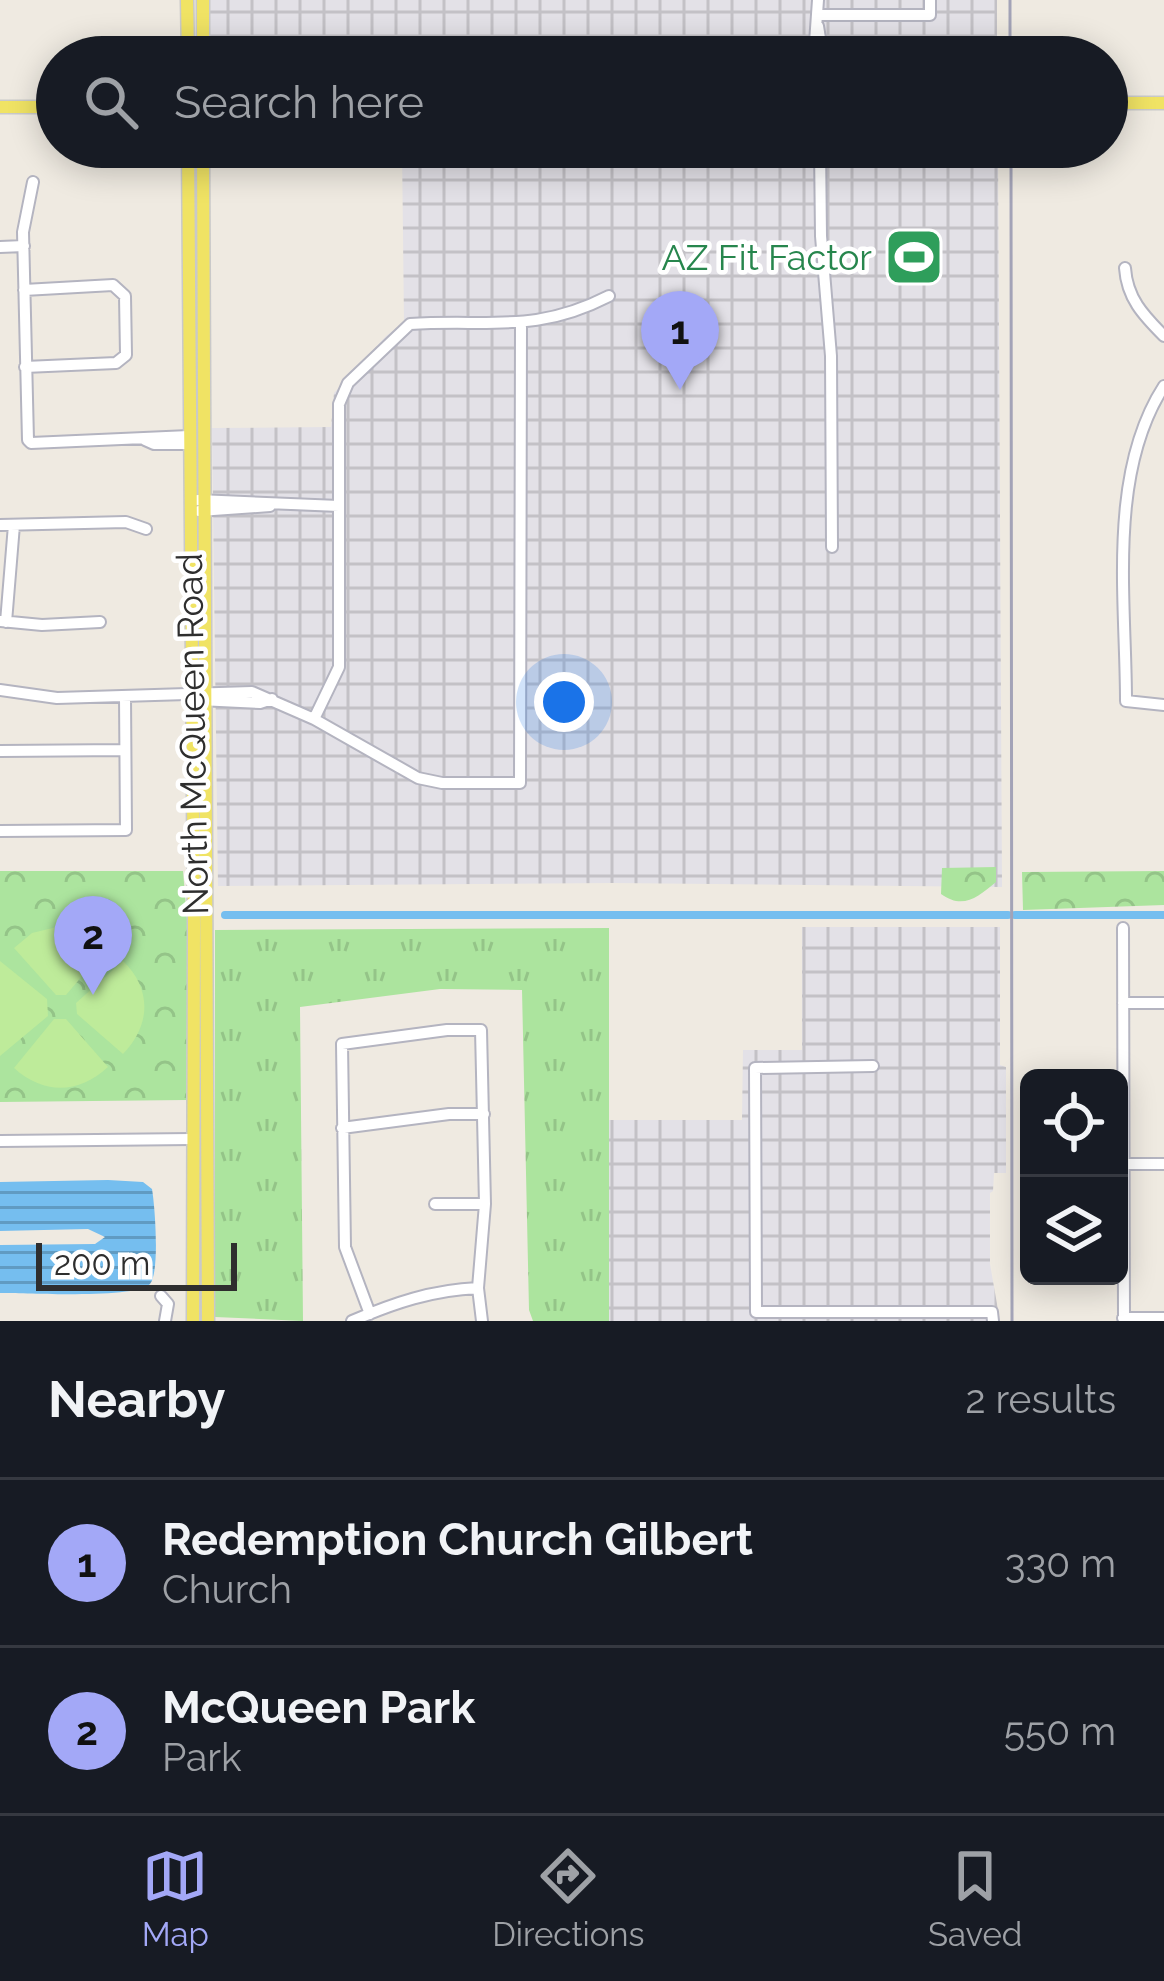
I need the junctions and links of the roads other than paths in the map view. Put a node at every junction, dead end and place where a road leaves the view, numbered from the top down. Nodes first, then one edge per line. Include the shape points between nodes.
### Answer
1 (187, 0) edge
2 (203, 0) edge
3 (818, 0) edge
4 (930, 0) edge
5 (818, 21) junction
6 (188, 36) edge
7 (203, 36) edge
8 (818, 36) edge
9 (1128, 103) edge
10 (1164, 103) edge
11 (0, 107) edge
12 (36, 107) edge
13 (188, 168) edge
14 (203, 168) edge
15 (820, 168) edge
16 (33, 182) dead end
17 (24, 246) junction
18 (0, 247) edge
19 (1125, 268) dead end
20 (24, 290) junction
21 (609, 296) dead end
22 (188, 308) junction
23 (204, 309) junction
24 (521, 324) junction
25 (1164, 336) edge
26 (25, 367) junction
27 (1164, 386) edge
28 (189, 440) junction
29 (189, 505) junction
30 (205, 505) junction
31 (339, 506) junction
32 (7, 525) edge
33 (146, 529) dead end
34 (832, 547) dead end
35 (3, 622) edge
36 (100, 622) dead end
37 (0, 690) edge
38 (125, 697) junction
39 (190, 697) junction
40 (206, 698) junction
41 (1164, 705) edge
42 (314, 719) junction
43 (125, 750) junction
44 (0, 751) edge
45 (0, 831) edge
46 (202, 919) junction
47 (1123, 928) dead end
48 (1123, 1003) junction
49 (1164, 1003) edge
50 (873, 1066) dead end
51 (1123, 1069) edge
52 (192, 1075) junction
53 (208, 1075) junction
54 (484, 1114) junction
55 (342, 1128) junction
56 (184, 1139) junction
57 (0, 1141) edge
58 (1128, 1164) edge
59 (1164, 1164) edge
60 (1122, 1177) edge
61 (435, 1204) dead end
62 (485, 1204) junction
63 (478, 1288) junction
64 (161, 1296) dead end
65 (370, 1314) junction
66 (992, 1317) edge
67 (1164, 1318) edge
68 (1124, 1319) edge
69 (165, 1321) edge
70 (193, 1321) edge
71 (208, 1321) edge
72 (352, 1321) edge
73 (482, 1321) edge

1 - 6 main road
2 - 7 main road
3 - 5 street
4 - 5 street via 930,15
5 - 8 street
9 - 10 main road
11 - 12 main road
13 - 22 main road, North McQueen Road
14 - 23 main road, North McQueen Road
15 - 34 street
16 - 17 street
17 - 18 street
17 - 20 street
19 - 25 street via 1137,307
20 - 26 street
20 - 26 street via 113,285 125,296 126,335 122,361
21 - 24 street via 562,318
22 - 23 main road
22 - 28 main road, North McQueen Road
23 - 30 main road, North McQueen Road
24 - 31 street via 410,324 347,383 339,404
24 - 42 street via 520,783 418,778
26 - 28 street via 31,443
27 - 41 street via 1139,434 1126,490 1126,701
28 - 29 main road, North McQueen Road
29 - 30 street
29 - 39 main road, North McQueen Road
30 - 31 street
30 - 40 main road, North McQueen Road
31 - 42 street via 339,667
32 - 33 street via 126,522
32 - 35 street
35 - 36 street
37 - 38 street
38 - 39 street
38 - 43 street
39 - 40 street
39 - 46 main road, North McQueen Road
40 - 42 street via 272,699
40 - 46 main road, North McQueen Road
43 - 44 street
43 - 45 street via 126,830
46 - 52 main road, North McQueen Road
46 - 53 main road, North McQueen Road
47 - 48 street
48 - 49 street
48 - 51 street
50 - 66 street via 755,1068 756,1312
52 - 53 main road
52 - 56 main road, North McQueen Road
53 - 71 main road, North McQueen Road
54 - 55 street
54 - 55 street via 482,1030 447,1030 342,1044
54 - 62 street
55 - 65 street via 345,1247
56 - 57 street
56 - 70 main road, North McQueen Road
58 - 59 street
60 - 68 street
61 - 62 street
62 - 63 street
63 - 65 street via 411,1297
63 - 73 street
64 - 69 street
65 - 72 street
67 - 68 street

